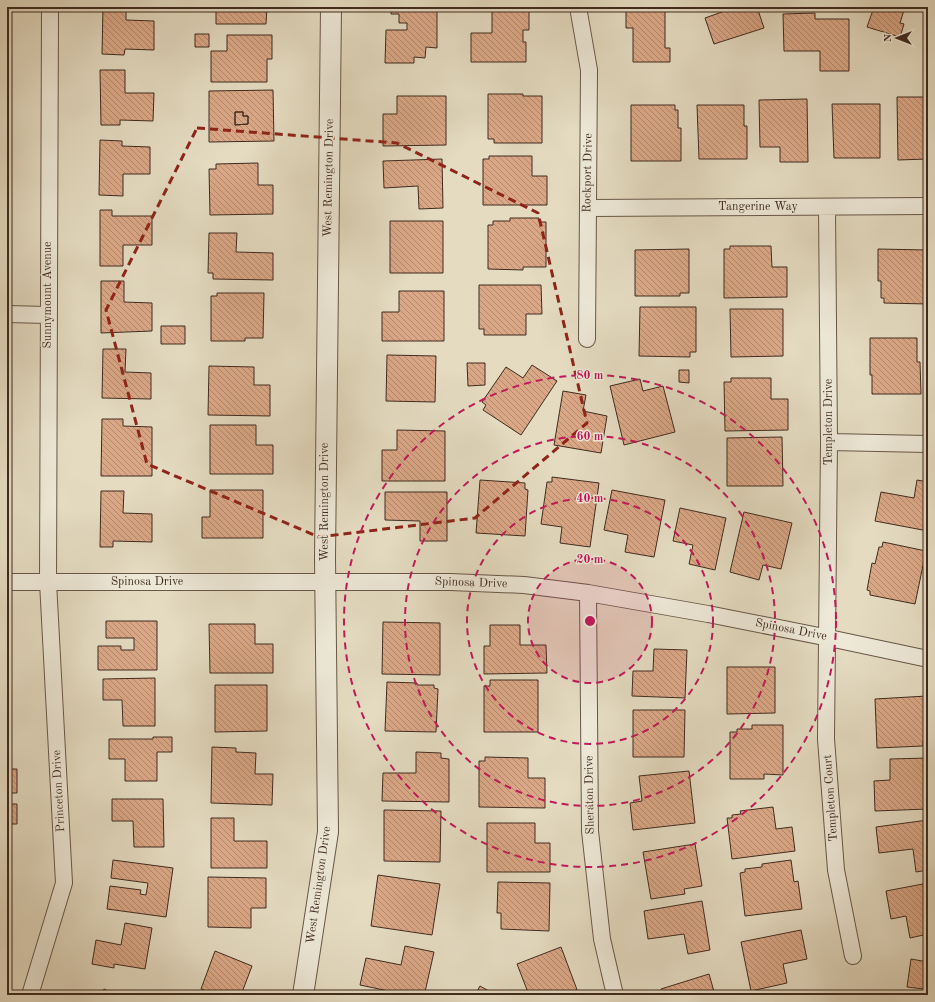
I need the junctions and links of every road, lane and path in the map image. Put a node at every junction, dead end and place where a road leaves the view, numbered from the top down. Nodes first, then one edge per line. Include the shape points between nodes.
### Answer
1 (50, 7) edge
2 (331, 7) edge
3 (578, 7) edge
4 (928, 206) edge
5 (827, 207) junction
6 (588, 208) junction
7 (7, 314) edge
8 (47, 315) junction
9 (587, 339) dead end
10 (829, 442) junction
11 (928, 444) edge
12 (7, 582) edge
13 (48, 582) junction
14 (326, 583) junction
15 (588, 593) junction
16 (828, 638) junction
17 (928, 659) edge
18 (854, 956) dead end
19 (30, 995) edge
20 (303, 995) edge
21 (615, 995) edge

1 - 8 street, Sunnymount Avenue
2 - 14 street, West Remington Drive via 324,558
3 - 6 street, Rockport Drive via 589,70
4 - 5 street, Tangerine Way
5 - 6 street, Tangerine Way
5 - 10 street, Templeton Drive
6 - 9 street, Rockport Drive
7 - 8 street
8 - 13 street, Sunnymount Avenue
10 - 11 street
10 - 16 street, Templeton Drive
12 - 13 street, Spinosa Drive
13 - 14 street, Spinosa Drive
13 - 19 street, Princeton Drive via 64,883
14 - 15 street, Spinosa Drive via 450,582 524,585
14 - 20 street, West Remington Drive via 328,832
15 - 16 street, Spinosa Drive
15 - 21 street, Sheraton Drive via 590,831 602,939
16 - 17 street, Spinosa Drive
16 - 18 street, Templeton Court via 826,739 836,870

